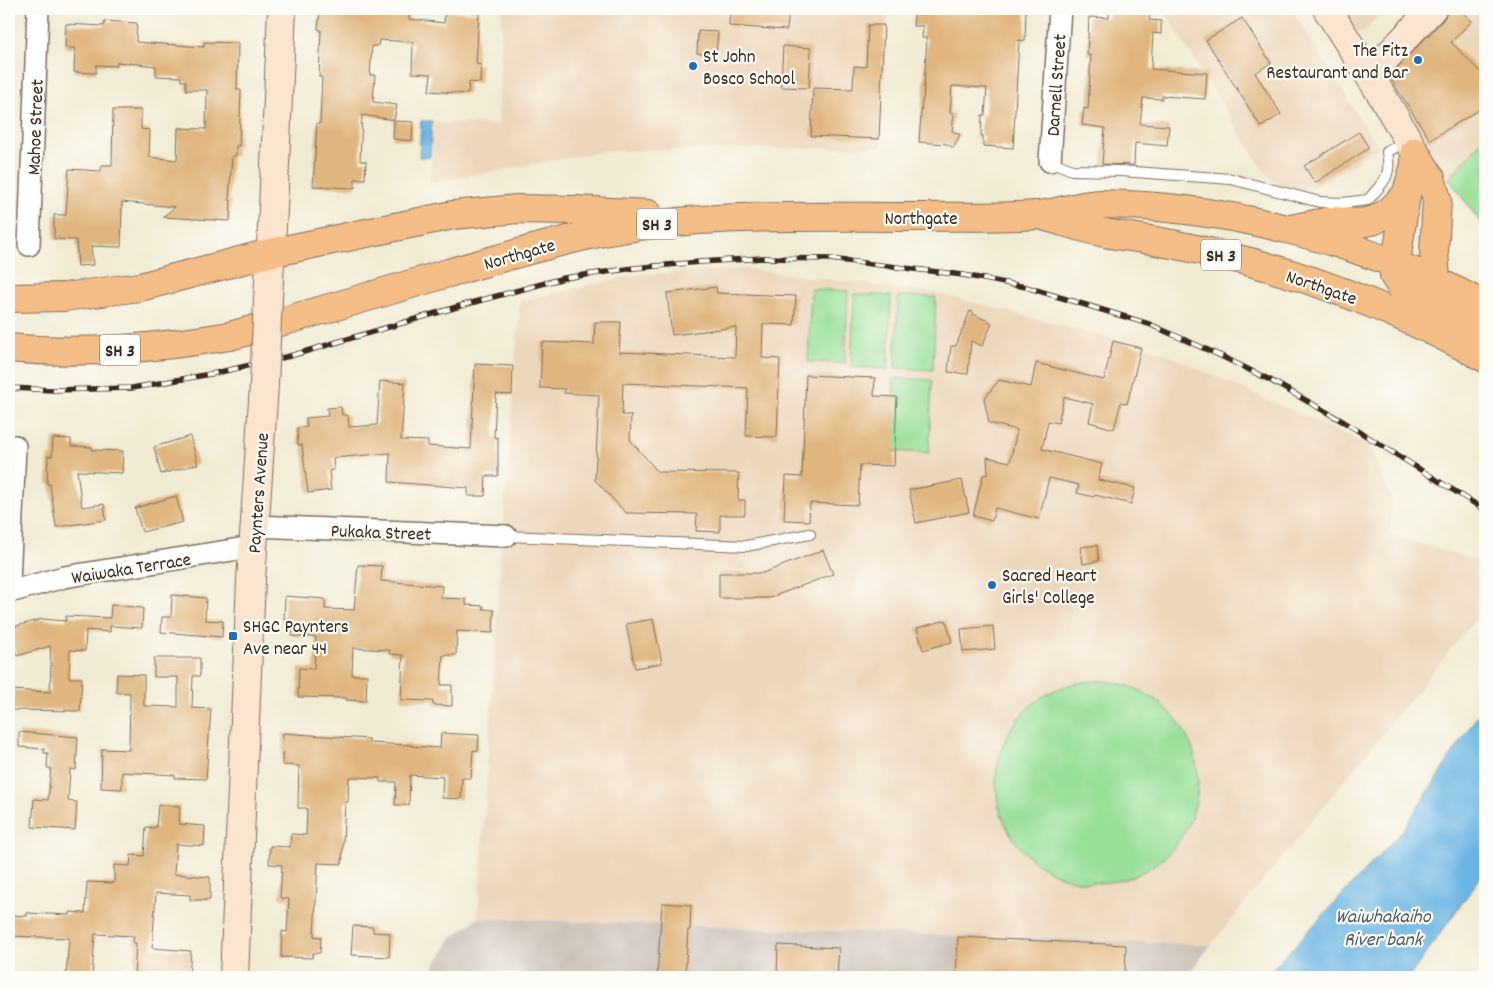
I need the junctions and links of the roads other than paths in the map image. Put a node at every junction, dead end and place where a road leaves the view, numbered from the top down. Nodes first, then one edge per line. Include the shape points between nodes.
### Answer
1 (38, 9) edge
2 (282, 9) edge
3 (1060, 9) edge
4 (1327, 9) edge
5 (1432, 9) edge
6 (1367, 72) junction
7 (1412, 146) junction
8 (1050, 161) joint
9 (1406, 195) junction
10 (1039, 216) junction
11 (704, 220) junction
12 (1288, 230) junction
13 (29, 245) dead end
14 (270, 253) junction
15 (1395, 265) junction
16 (1436, 281) junction
17 (9, 298) edge
18 (1485, 306) edge
19 (1485, 333) edge
20 (9, 348) edge
21 (1485, 358) edge
22 (15, 446) dead end
23 (810, 534) dead end
24 (506, 536) joint
25 (254, 538) junction
26 (9, 584) edge
27 (9, 592) edge
28 (234, 977) edge

1 - 13 street, Mahoe Street
2 - 14 street, Paynters Avenue
3 - 8 street, Darnell Street
4 - 6 street
5 - 6 street via 1384,61
6 - 7 street
7 - 8 lane via 1387,152 1390,167 1384,182 1368,200 1343,203 1320,202 1231,179 1122,170 1072,170
7 - 9 highway via 1415,165
7 - 16 highway via 1431,178 1437,200
9 - 12 highway via 1390,211 1374,220 1361,223 1330,221
9 - 15 highway
10 - 11 highway, Northgate / SH 3
10 - 12 highway, Northgate / SH 3 via 1097,204 1192,211
10 - 21 highway, Northgate / SH 3 via 1104,233 1254,263 1323,285 1398,315
11 - 14 highway via 517,209 453,215
11 - 20 highway, Northgate / SH 3 via 652,224 551,243 230,336 130,350
12 - 15 highway, Northgate / SH 3
14 - 17 highway via 140,287 64,297
14 - 25 street, Paynters Avenue, bridge
15 - 16 highway, SH 3
15 - 19 highway via 1394,276 1406,292
16 - 18 highway, SH 3
22 - 26 street
23 - 24 lane via 746,546
24 - 25 street, Pukaka Street
25 - 27 street, Waiwaka Terrace via 239,548 64,577
25 - 28 street, Paynters Avenue

